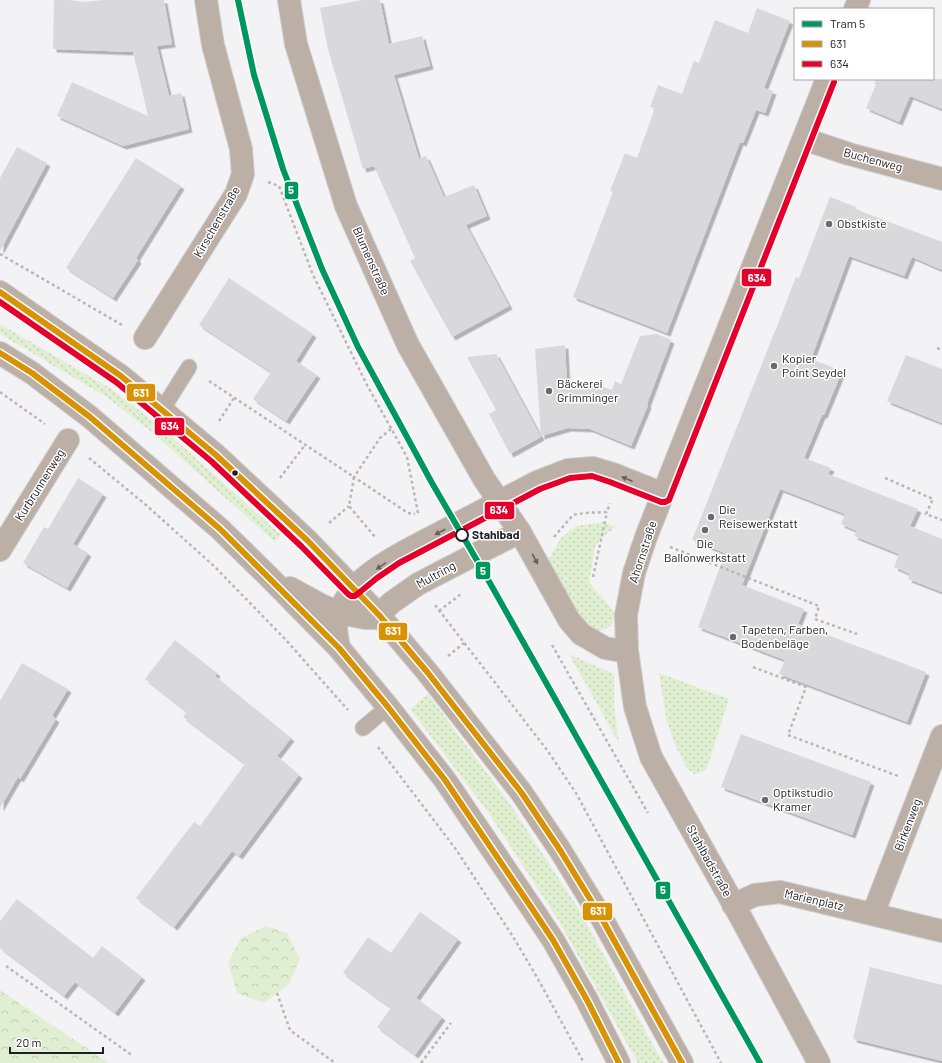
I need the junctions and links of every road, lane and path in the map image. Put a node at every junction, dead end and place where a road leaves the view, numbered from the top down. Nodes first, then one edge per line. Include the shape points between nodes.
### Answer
1 (206, 0) edge
2 (289, 0) edge
3 (828, 80) edge
4 (804, 139) junction
5 (942, 178) edge
6 (279, 186) dead end
7 (0, 254) edge
8 (0, 292) edge
9 (145, 338) joint
10 (937, 348) dead end
11 (942, 350) edge
12 (0, 353) edge
13 (189, 368) joint
14 (0, 392) edge
15 (234, 398) junction
16 (162, 410) junction
17 (218, 422) dead end
18 (391, 429) junction
19 (68, 440) junction
20 (305, 445) junction
21 (354, 477) junction
22 (885, 478) dead end
23 (279, 480) dead end
24 (663, 494) junction
25 (612, 497) dead end
26 (500, 502) junction
27 (607, 512) junction
28 (422, 513) dead end
29 (418, 515) junction
30 (942, 520) edge
31 (520, 532) junction
32 (646, 537) junction
33 (553, 538) dead end
34 (0, 550) edge
35 (395, 556) junction
36 (269, 577) junction
37 (593, 577) dead end
38 (418, 584) junction
39 (353, 588) junction
40 (464, 592) dead end
41 (439, 611) junction
42 (339, 613) junction
43 (379, 615) junction
44 (857, 634) dead end
45 (550, 640) dead end
46 (339, 648) junction
47 (627, 650) junction
48 (752, 667) dead end
49 (388, 707) junction
50 (363, 728) junction
51 (942, 736) edge
52 (923, 785) junction
53 (648, 813) dead end
54 (733, 905) junction
55 (873, 914) junction
56 (942, 931) edge
57 (6, 966) dead end
58 (277, 993) dead end
59 (451, 1023) dead end
60 (133, 1056) dead end
61 (335, 1063) edge
62 (421, 1063) edge
63 (584, 1063) edge
64 (620, 1063) edge
65 (682, 1063) edge
66 (721, 1063) edge
67 (819, 1063) edge

1 - 9 street, Kirschenstraße via 213,45 241,149 243,174 236,194
2 - 26 street, Blumenstraße via 296,44 346,206 408,345 484,479
3 - 4 street, Ahornstraße
4 - 5 street, Buchenweg via 849,154
4 - 24 street, Ahornstraße
6 - 18 path via 313,275
7 - 9 path
8 - 16 street via 121,376
10 - 11 path
12 - 36 street via 32,373 90,417 220,529
13 - 15 path
13 - 16 lane
14 - 19 path
15 - 17 path
15 - 20 path
16 - 39 street via 216,455 308,541
18 - 21 path via 380,438
18 - 29 path via 407,457
19 - 34 street, Kurbrunnenweg
19 - 50 path via 215,567 285,639
20 - 21 path
20 - 23 path
21 - 29 path via 408,513
21 - 35 path via 349,506
22 - 30 path via 933,498 926,514
24 -> 26 street via 593,468 568,470 537,482
24 - 32 street, Ahornstraße
25 - 27 path
26 - 31 street, Blumenstraße
26 -> 35 street
27 - 33 path via 572,515
27 - 37 path
28 - 29 path
31 - 38 street, Multring
31 -> 47 street, Blumenstraße via 569,620 581,634 605,648
32 - 44 path via 820,606 815,619
32 - 47 street, Ahornstraße via 634,573 627,608
35 -> 39 street
36 - 42 street
36 - 46 street
38 - 41 path
38 - 43 street, Multring
39 - 42 street
39 - 43 street
40 - 41 path
41 - 66 path via 547,750 576,792
42 - 43 street via 365,618
42 - 46 street via 336,628
43 - 65 street via 521,792 601,916
45 - 53 path
46 - 49 street
47 - 54 street, Stahlbadstraße via 635,707 650,757
48 - 52 path via 806,687 788,735
49 - 50 lane
49 - 64 street via 445,780 553,940
50 - 63 path via 455,848 535,973
51 - 52 street, Birkenweg
52 - 55 street, Birkenweg
54 - 55 street, Marienplatz via 755,895 780,892
54 - 67 street, Stahlbadstraße
55 - 56 street, Marienplatz
57 - 60 path
58 - 61 path via 290,1030
59 - 62 path

